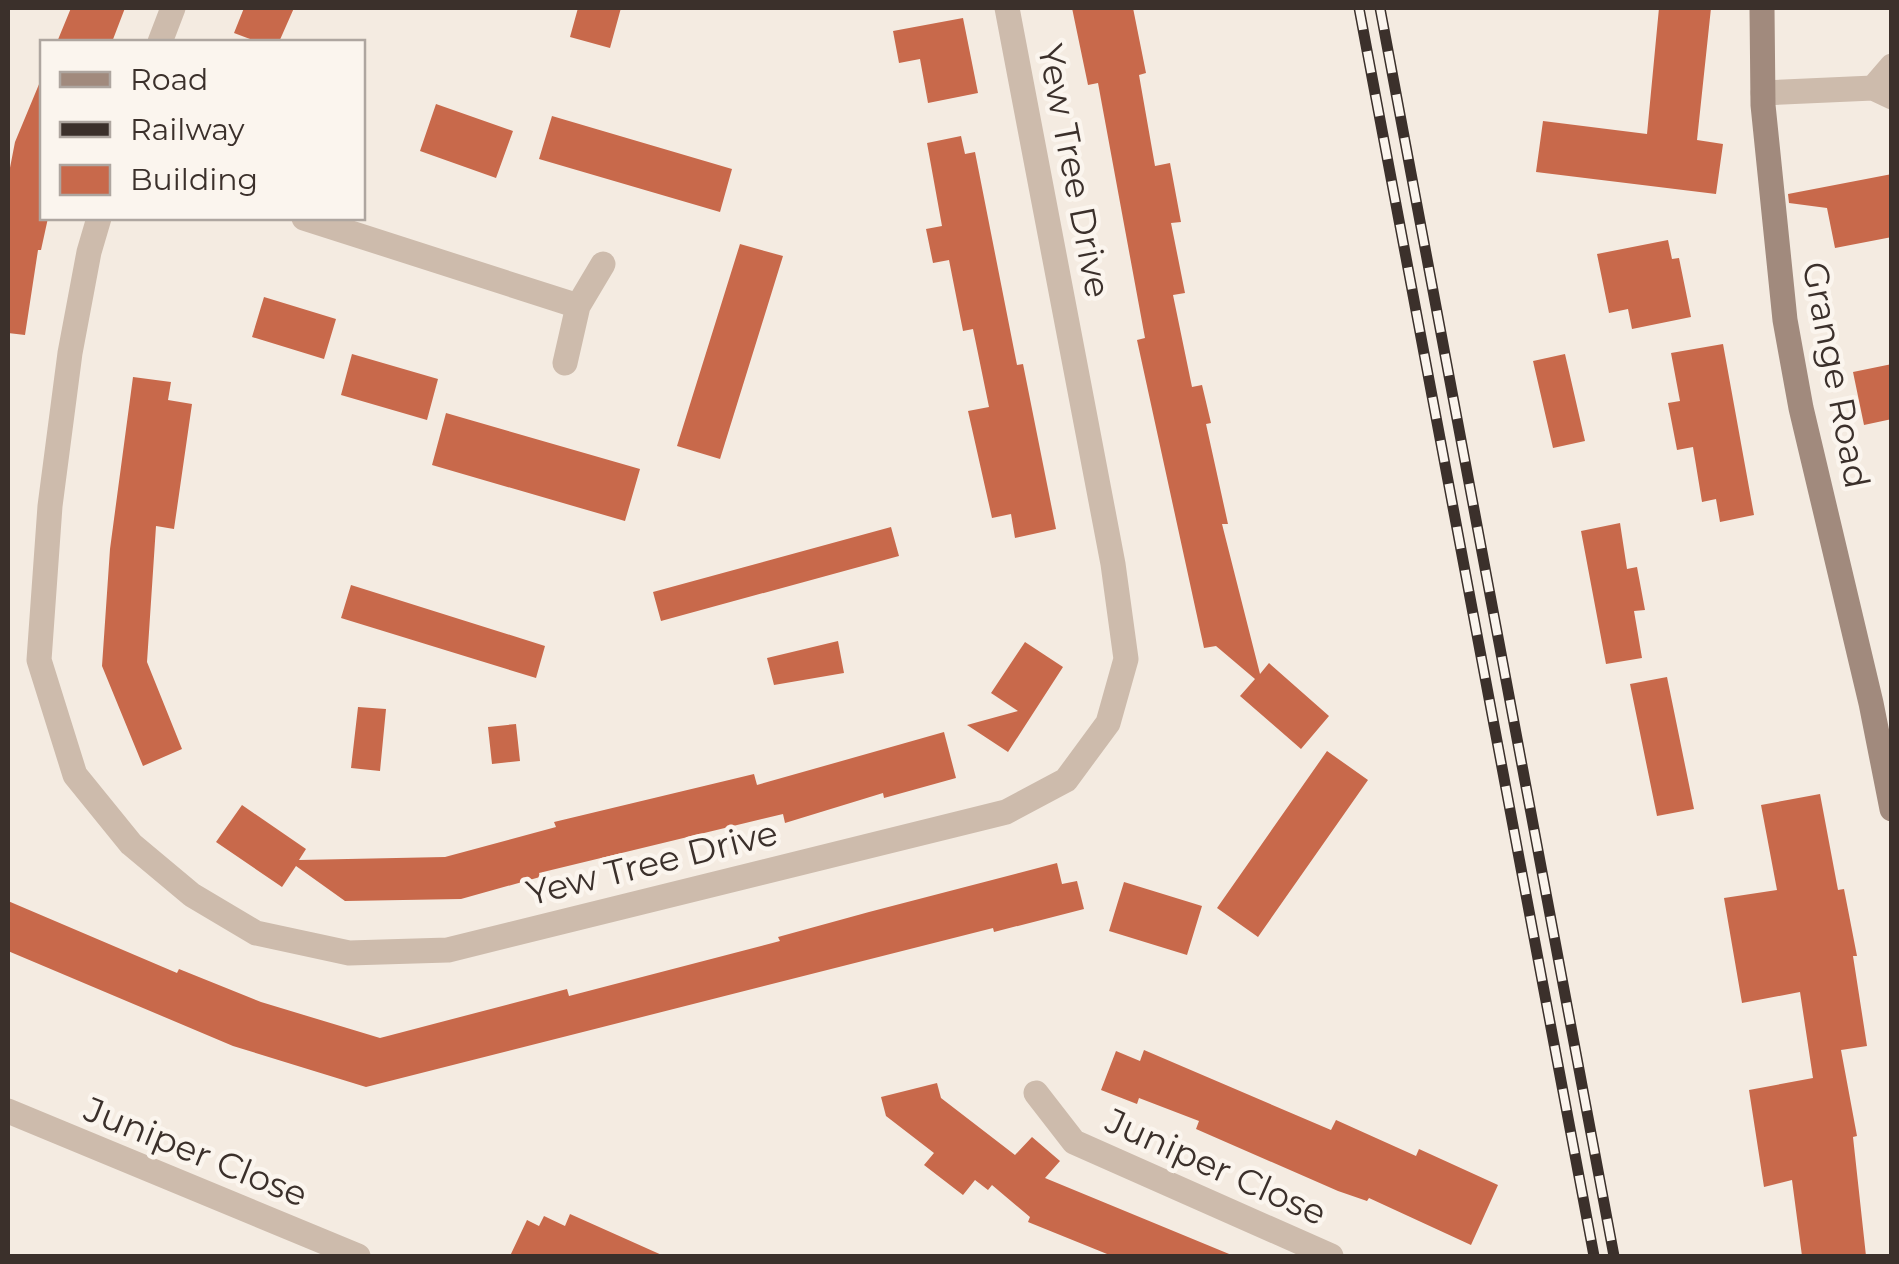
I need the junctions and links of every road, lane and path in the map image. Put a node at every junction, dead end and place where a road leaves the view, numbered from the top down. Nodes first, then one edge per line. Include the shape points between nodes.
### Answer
1 (173, 8) edge
2 (1007, 8) edge
3 (1762, 8) edge
4 (161, 40) edge
5 (1892, 66) edge
6 (1882, 92) edge
7 (1763, 93) junction
8 (98, 220) edge
9 (310, 220) edge
10 (603, 264) dead end
11 (578, 306) junction
12 (566, 363) dead end
13 (1892, 810) edge
14 (1036, 1094) dead end
15 (8, 1112) edge
16 (358, 1256) edge
17 (1331, 1256) edge

1 - 4 street
2 - 8 street, Yew Tree Drive via 1126,659 1108,723 1066,780 1006,812 448,950 349,953 256,932 192,895 131,844 76,775 39,660 70,353
3 - 7 street, Grange Road
5 - 6 street
6 - 7 street
7 - 13 street, Grange Road via 1785,320
9 - 11 street
10 - 11 street
11 - 12 street
14 - 17 street, Juniper Close via 1074,1142
15 - 16 street, Juniper Close

